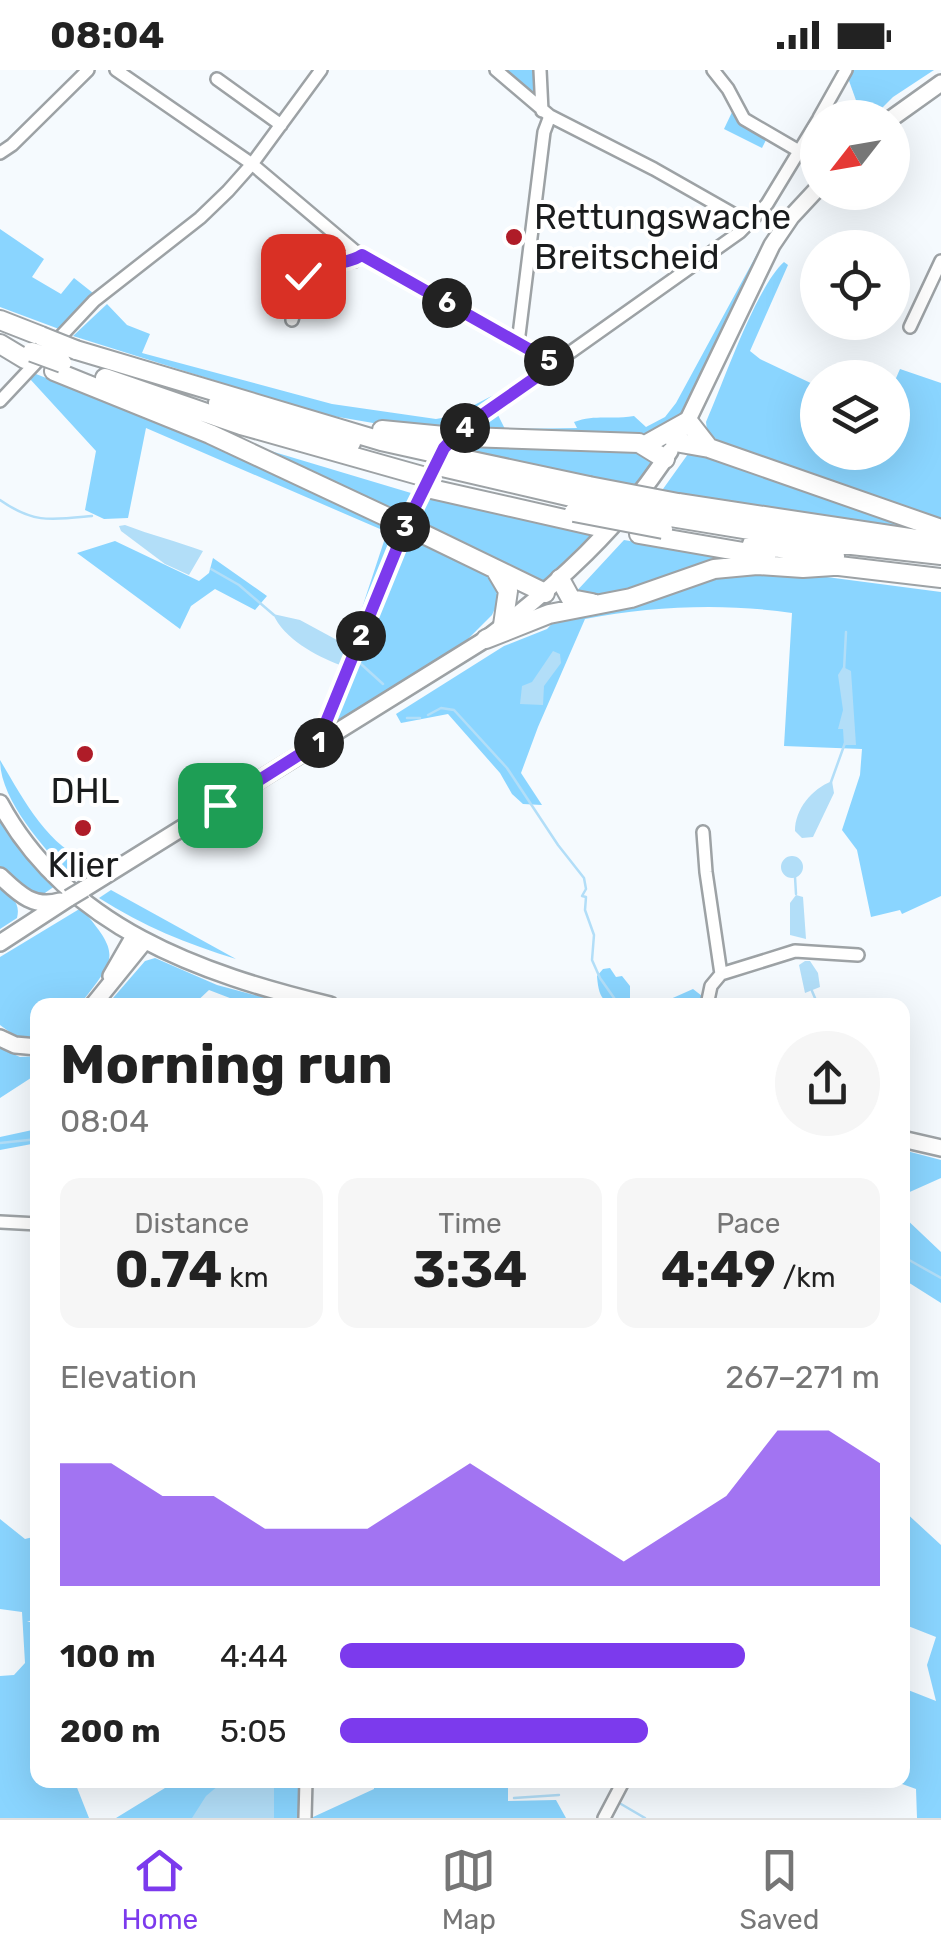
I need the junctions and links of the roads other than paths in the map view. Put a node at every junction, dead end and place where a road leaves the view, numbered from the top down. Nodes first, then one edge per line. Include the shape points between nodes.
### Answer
1 (88, 70) edge
2 (116, 70) edge
3 (321, 70) edge
4 (496, 70) edge
5 (540, 70) edge
6 (713, 70) edge
7 (846, 70) edge
8 (217, 78) dead end
9 (941, 83) edge
10 (828, 100) edge
11 (910, 105) edge
12 (546, 113) junction
13 (282, 125) junction
14 (799, 151) joint
15 (0, 153) edge
16 (252, 164) junction
17 (800, 207) edge
18 (750, 223) junction
19 (362, 255) junction
20 (941, 262) edge
21 (0, 320) edge
22 (292, 320) dead end
23 (910, 327) dead end
24 (518, 343) junction
25 (22, 348) edge
26 (64, 361) junction
27 (555, 364) junction
28 (103, 389) junction
29 (0, 401) edge
30 (317, 420) junction
31 (688, 421) junction
32 (676, 442) junction
33 (645, 444) junction
34 (710, 448) junction
35 (665, 459) junction
36 (431, 471) junction
37 (581, 499) junction
38 (670, 516) junction
39 (941, 530) edge
40 (941, 542) edge
41 (941, 554) edge
42 (833, 566) junction
43 (941, 568) edge
44 (495, 569) junction
45 (941, 578) edge
46 (560, 579) junction
47 (545, 593) junction
48 (601, 604) junction
49 (503, 626) junction
50 (486, 638) junction
51 (324, 739) junction
52 (0, 803) edge
53 (703, 832) dead end
54 (0, 876) edge
55 (21, 896) junction
56 (69, 898) junction
57 (103, 917) junction
58 (26, 926) junction
59 (139, 939) junction
60 (0, 943) edge
61 (858, 955) dead end
62 (118, 958) junction
63 (721, 974) junction
64 (107, 984) junction
65 (97, 998) edge
66 (305, 998) edge
67 (708, 998) edge
68 (0, 1038) edge
69 (30, 1046) edge
70 (910, 1141) edge
71 (941, 1148) edge
72 (0, 1222) edge
73 (30, 1224) edge
74 (306, 1788) edge
75 (620, 1788) edge
76 (305, 1818) edge
77 (604, 1818) edge

1 - 15 street
2 - 16 street
3 - 13 street
4 - 12 street
5 - 12 street
6 - 14 street via 744,119
7 - 10 street
8 - 13 street
9 - 11 main road
12 - 18 street
12 - 24 street
13 - 16 street
14 - 18 street
16 - 19 street
16 - 29 street via 200,218 94,301
17 - 31 main road via 772,246
18 - 27 street
19 - 22 street via 306,271
19 - 24 street
20 - 23 street
21 - 25 highway
24 - 27 street
25 - 26 highway, bridge
25 - 26 highway
26 - 28 highway
26 - 30 highway
26 - 36 highway
27 - 51 street via 444,448 408,521
28 - 36 highway via 287,449
28 - 44 highway
30 - 33 highway, bridge via 397,433
30 - 36 highway via 381,441
31 - 32 main road
31 - 33 highway
31 - 34 highway
32 - 34 highway
32 - 35 main road
33 - 35 highway
34 - 39 highway
35 - 46 main road
36 - 37 highway
36 - 37 highway
36 - 42 highway via 595,526
37 - 38 highway, bridge
37 - 38 highway, bridge
38 - 40 highway
38 - 41 highway
38 - 43 highway via 782,549
42 - 45 highway
42 - 48 highway via 724,568
44 - 47 highway
44 - 49 highway via 508,591
46 - 47 main road
46 - 48 highway via 571,599
47 - 49 main road
48 - 50 highway via 560,610
49 - 50 main road
50 - 51 main road
51 - 56 main road, bridge
52 - 57 main road via 44,866
53 - 63 street
54 - 55 main road
55 - 56 main road via 44,905
55 - 58 main road
56 - 58 main road
57 - 59 main road
57 - 62 main road
58 - 60 main road
59 - 62 main road
59 - 64 main road
59 - 66 main road via 219,974
61 - 63 street via 795,951
62 - 64 main road
63 - 67 street
64 - 65 main road
68 - 69 main road
70 - 71 main road
72 - 73 street
74 - 76 street
75 - 77 street

